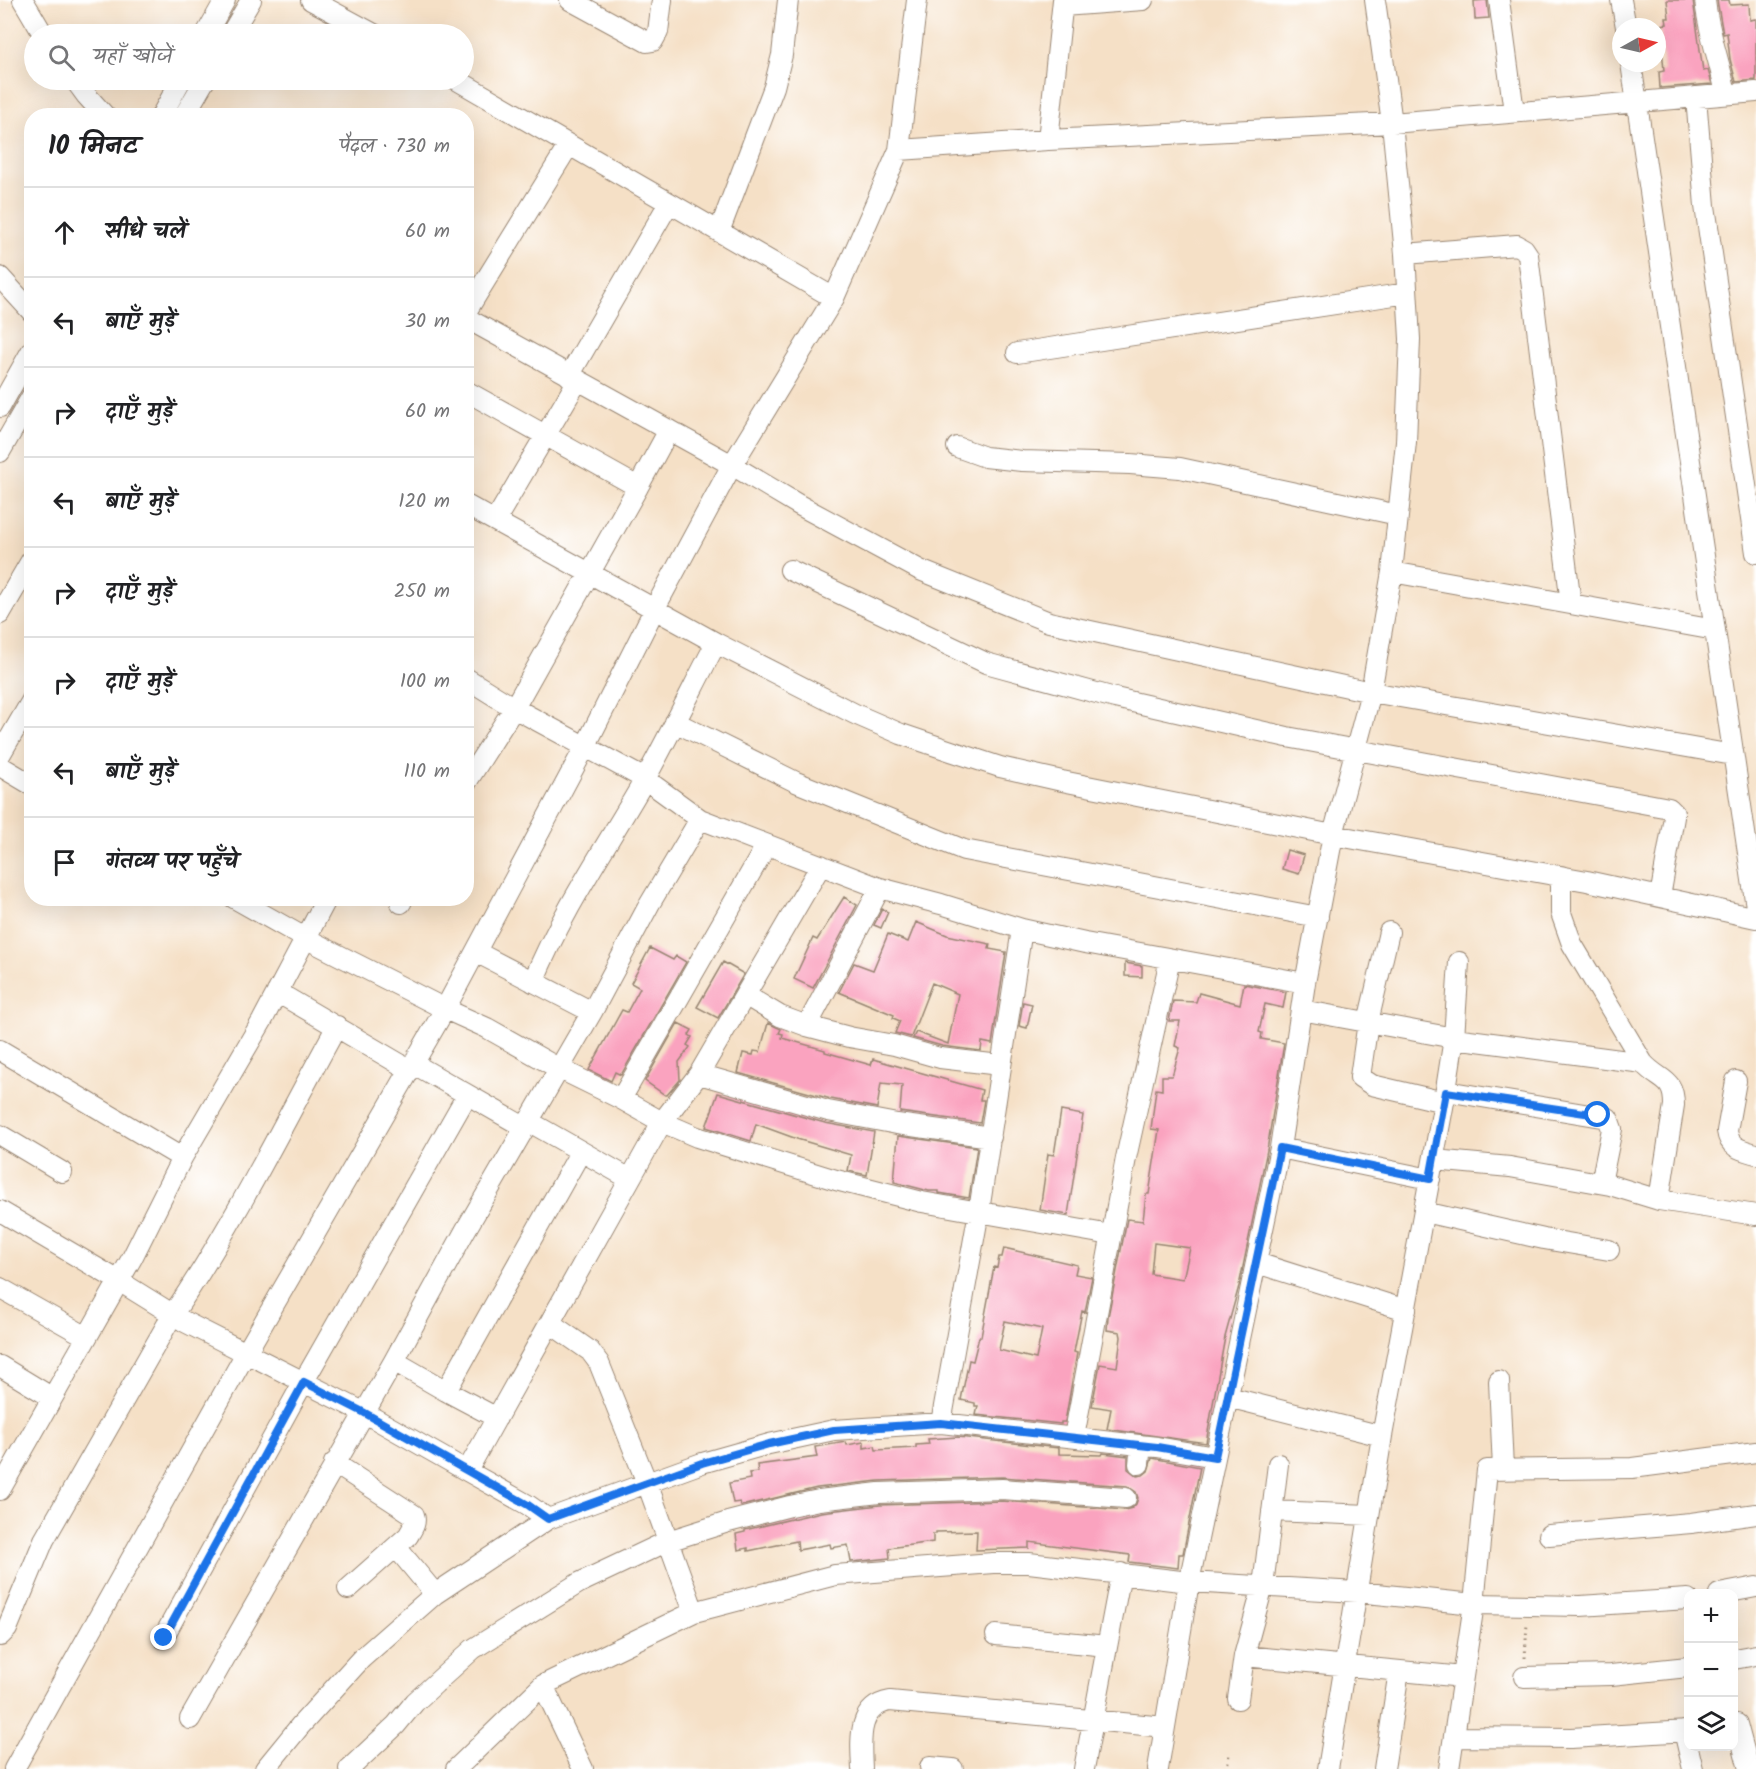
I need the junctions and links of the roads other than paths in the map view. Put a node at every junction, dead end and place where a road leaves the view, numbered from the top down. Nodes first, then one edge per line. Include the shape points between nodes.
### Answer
1 (23, 0) edge
2 (225, 0) edge
3 (251, 0) edge
4 (311, 0) edge
5 (570, 0) edge
6 (662, 0) edge
7 (788, 0) edge
8 (917, 0) edge
9 (1143, 0) edge
10 (1375, 0) edge
11 (1499, 0) edge
12 (1622, 0) edge
13 (1705, 0) edge
14 (1063, 3) edge
15 (1625, 18) edge
16 (37, 24) edge
17 (212, 24) edge
18 (237, 24) edge
19 (355, 24) edge
20 (1632, 72) edge
21 (82, 90) edge
22 (175, 90) edge
23 (199, 90) edge
24 (474, 90) edge
25 (1756, 92) edge
26 (1726, 94) junction
27 (1696, 97) junction
28 (1637, 101) junction
29 (98, 108) edge
30 (165, 108) edge
31 (189, 108) edge
32 (1514, 112) junction
33 (1392, 123) junction
34 (1048, 140) junction
35 (569, 146) junction
36 (899, 150) junction
37 (669, 203) junction
38 (719, 232) junction
39 (1405, 254) junction
40 (0, 278) edge
41 (1407, 293) junction
42 (834, 298) junction
43 (474, 299) edge
44 (24, 304) edge
45 (474, 322) edge
46 (1017, 352) dead end
47 (24, 364) edge
48 (574, 378) junction
49 (474, 395) edge
50 (0, 407) edge
51 (24, 410) edge
52 (669, 430) junction
53 (546, 435) junction
54 (957, 447) dead end
55 (0, 452) edge
56 (732, 465) junction
57 (638, 487) junction
58 (474, 509) edge
59 (1398, 515) junction
60 (495, 521) junction
61 (1756, 554) edge
62 (790, 570) dead end
63 (1392, 572) junction
64 (24, 573) edge
65 (591, 573) junction
66 (1571, 604) junction
67 (655, 608) junction
68 (0, 615) edge
69 (1715, 630) junction
70 (716, 643) junction
71 (474, 683) edge
72 (1371, 692) junction
73 (514, 708) junction
74 (24, 714) edge
75 (675, 722) junction
76 (585, 747) junction
77 (1356, 750) junction
78 (0, 755) edge
79 (1733, 755) junction
80 (0, 766) edge
81 (474, 770) edge
82 (645, 779) junction
83 (24, 780) edge
84 (700, 819) junction
85 (1333, 835) junction
86 (766, 846) junction
87 (821, 866) junction
88 (1561, 876) junction
89 (880, 888) junction
90 (1660, 897) junction
91 (248, 906) edge
92 (323, 906) edge
93 (1756, 907) edge
94 (1318, 917) junction
95 (1756, 918) edge
96 (1022, 928) junction
97 (1389, 932) dead end
98 (305, 938) junction
99 (476, 952) junction
100 (1170, 958) junction
101 (1459, 962) dead end
102 (533, 982) junction
103 (1305, 983) junction
104 (277, 992) junction
105 (745, 996) junction
106 (446, 1009) junction
107 (1301, 1010) junction
108 (592, 1012) junction
109 (1368, 1022) junction
110 (337, 1026) junction
111 (807, 1026) junction
112 (1454, 1038) junction
113 (0, 1050) edge
114 (1643, 1063) junction
115 (1000, 1065) junction
116 (412, 1067) junction
117 (558, 1068) junction
118 (699, 1074) junction
119 (1736, 1081) dead end
120 (467, 1095) junction
121 (1445, 1097) junction
122 (621, 1099) junction
123 (662, 1122) junction
124 (526, 1124) junction
125 (0, 1135) edge
126 (991, 1137) junction
127 (1280, 1148) junction
128 (581, 1151) junction
129 (1756, 1154) edge
130 (182, 1158) junction
131 (1432, 1169) junction
132 (62, 1172) dead end
133 (630, 1179) junction
134 (1601, 1183) junction
135 (1659, 1200) junction
136 (0, 1211) edge
137 (979, 1211) junction
138 (1424, 1212) junction
139 (1756, 1215) edge
140 (1111, 1235) junction
141 (1609, 1250) dead end
142 (1257, 1263) junction
143 (119, 1281) junction
144 (0, 1288) edge
145 (1406, 1310) junction
146 (173, 1314) junction
147 (550, 1323) junction
148 (87, 1336) junction
149 (246, 1353) junction
150 (394, 1361) junction
151 (0, 1366) edge
152 (1499, 1381) dead end
153 (304, 1382) junction
154 (446, 1391) junction
155 (51, 1397) junction
156 (1228, 1397) junction
157 (363, 1412) junction
158 (496, 1418) junction
159 (941, 1423) junction
160 (1382, 1436) junction
161 (1074, 1437) junction
162 (1756, 1452) edge
163 (1215, 1457) junction
164 (334, 1463) junction
165 (1278, 1464) dead end
166 (1503, 1469) junction
167 (467, 1471) junction
168 (647, 1483) junction
169 (0, 1490) edge
170 (1126, 1498) dead end
171 (1272, 1511) junction
172 (1756, 1514) edge
173 (1369, 1515) junction
174 (548, 1519) junction
175 (1549, 1535) dead end
176 (668, 1541) junction
177 (396, 1547) junction
178 (1121, 1573) junction
179 (1190, 1582) junction
180 (1263, 1587) junction
181 (1756, 1587) edge
182 (348, 1589) dead end
183 (1738, 1590) edge
184 (1357, 1592) junction
185 (435, 1594) junction
186 (1684, 1599) edge
187 (1474, 1604) junction
188 (694, 1612) junction
189 (996, 1635) dead end
190 (0, 1636) edge
191 (164, 1638) dead end
192 (1107, 1646) junction
193 (1756, 1655) edge
194 (1244, 1656) junction
195 (1738, 1658) edge
196 (1345, 1665) junction
197 (1684, 1668) edge
198 (1399, 1671) junction
199 (1463, 1677) junction
200 (1524, 1677) road end
201 (543, 1685) junction
202 (1238, 1699) dead end
203 (190, 1719) dead end
204 (1092, 1720) junction
205 (1742, 1724) edge
206 (1165, 1727) junction
207 (1684, 1731) edge
208 (1454, 1737) junction
209 (1690, 1751) edge
210 (0, 1763) edge
211 (930, 1767) dead end
212 (13, 1769) edge
213 (265, 1769) edge
214 (349, 1769) edge
215 (456, 1769) edge
216 (583, 1769) edge
217 (862, 1769) edge
218 (953, 1769) edge
219 (1084, 1769) edge
220 (1158, 1769) edge
221 (1328, 1769) edge
222 (1384, 1769) edge
223 (1449, 1769) edge
224 (1693, 1769) edge
225 (1749, 1769) edge

1 - 16 street
2 - 17 street
3 - 18 street
4 - 19 street
5 - 6 street via 647,42 653,41 658,32
7 - 38 street via 774,87
8 - 36 street
9 - 14 street
10 - 33 street
11 - 32 street
12 - 15 street
13 - 26 street
14 - 34 street
20 - 28 street
21 - 29 street
22 - 30 street
23 - 31 street
24 - 35 street
25 - 26 street
26 - 27 street
27 - 28 street
27 - 61 street via 1705,206
28 - 32 street
28 - 69 street
32 - 33 street
33 - 34 street
33 - 39 street
34 - 36 street
35 - 37 street
35 - 43 street
36 - 42 street
37 - 38 street
37 - 48 street
38 - 42 street
39 - 41 street
39 - 66 street via 1517,245 1528,255
40 - 44 street
41 - 46 street
41 - 59 street via 1409,400
42 - 56 street
45 - 48 street
47 - 50 street
48 - 52 street
48 - 53 street
49 - 53 street
51 - 55 street
52 - 56 street
52 - 57 street
53 - 57 street
53 - 60 street
54 - 59 street via 985,457 1022,461 1180,468
56 - 67 street
56 - 72 street via 920,570 1049,622
57 - 65 street
58 - 60 street
59 - 63 street
60 - 65 street
62 - 77 street via 986,663 1115,698
63 - 66 street
63 - 72 street
64 - 68 street
65 - 67 street
65 - 73 street
66 - 69 street
67 - 70 street
67 - 76 street
69 - 79 street
70 - 75 street
70 - 85 street via 873,722 1000,767
71 - 73 street
72 - 77 street
72 - 79 street
73 - 76 street
73 - 81 street
74 - 78 street
75 - 82 street
75 - 94 street via 796,782 964,850
76 - 82 street
76 - 99 street
77 - 85 street
77 - 90 street via 1669,808 1674,817
79 - 93 street
80 - 83 street
82 - 84 street
82 - 102 street via 589,874
84 - 86 street
84 - 108 street
85 - 88 street
85 - 94 street
86 - 87 street
86 - 122 street
87 - 89 street
87 - 105 street
88 - 90 street
88 - 114 street via 1562,913 1572,944
89 - 96 street
89 - 111 street
90 - 95 street
91 - 98 street
92 - 98 street
94 - 103 street
96 - 100 street
96 - 115 street
97 - 109 street
98 - 104 street
98 - 106 street
99 - 102 street
99 - 106 street
100 - 103 street
100 - 140 street
101 - 112 street
102 - 108 street
103 - 107 street
104 - 110 street
104 - 130 street
105 - 111 street
105 - 118 street
106 - 116 street
106 - 117 street
107 - 109 street
107 - 127 street
108 - 117 street
109 - 112 street
109 - 121 street via 1360,1077 1372,1085
110 - 116 street
110 - 146 street via 231,1220
111 - 115 street via 940,1058
112 - 114 street
112 - 121 street
113 - 130 street
114 - 135 street via 1671,1085 1674,1092
115 - 126 street
116 - 120 street
116 - 149 street
117 - 122 street
117 - 124 street
118 - 123 street
118 - 126 street via 828,1111
119 - 129 street via 1728,1138 1735,1147
120 - 124 street
120 - 153 street
121 - 131 street
121 - 134 street via 1608,1118 1612,1129
122 - 123 street
123 - 133 street
123 - 137 street via 697,1137 836,1180 922,1202
124 - 128 street
124 - 150 street
125 - 132 street
126 - 137 street
127 - 131 street
127 - 142 street
128 - 133 street
128 - 154 street
130 - 143 street
131 - 134 street via 1510,1167
131 - 138 street
133 - 147 street
134 - 135 street
135 - 139 street
136 - 143 street
137 - 140 street
137 - 159 street
138 - 141 street
138 - 145 street
140 - 161 street
142 - 145 street
142 - 156 street
143 - 146 street
143 - 148 street
144 - 148 street
145 - 160 street
146 - 149 street
146 - 190 street via 44,1540 7,1629
147 - 158 street
147 - 168 street via 590,1351 599,1363
148 - 155 street
149 - 153 street
149 - 212 street
150 - 154 street
150 - 157 street
151 - 155 street
152 - 166 street
153 - 157 street
153 - 191 street
154 - 158 street
155 - 169 street
156 - 160 street
156 - 163 street
157 - 164 street
157 - 167 street
158 - 167 street
159 - 161 street
159 - 168 street via 834,1430 769,1444
160 - 173 street
161 - 163 street via 1140,1454
162 - 166 street via 1632,1468
163 - 179 street
164 - 177 street via 414,1515 408,1536
164 - 203 street
165 - 171 street
166 - 187 street via 1487,1470
167 - 174 street
168 - 174 street
168 - 176 street
170 - 176 street via 1002,1490 879,1493 790,1506
171 - 173 street
171 - 180 street
172 - 175 street
173 - 184 street
174 - 185 street
176 - 188 street
176 - 214 street via 579,1583 473,1649
177 - 182 street
177 - 185 street
178 - 179 street
178 - 188 street via 1010,1563 835,1575
178 - 192 street
179 - 180 street
179 - 206 street
180 - 184 street
180 - 194 street
181 - 183 street
184 - 187 street
184 - 196 street
185 - 213 street via 361,1659
186 - 187 street via 1602,1605
187 - 199 street
188 - 201 street
189 - 192 street
192 - 204 street
193 - 195 street
194 - 196 street
194 - 202 street
196 - 198 street
196 - 221 street
197 - 200 street via 1611,1675
198 - 199 street
198 - 222 street
199 - 208 street
201 - 215 street
201 - 216 street
204 - 206 street
204 - 217 street via 897,1700 882,1702 864,1717
204 - 219 street
205 - 225 street
206 - 220 street
207 - 208 street via 1571,1738
208 - 223 street
209 - 224 street
210 - 212 street
211 - 218 street

